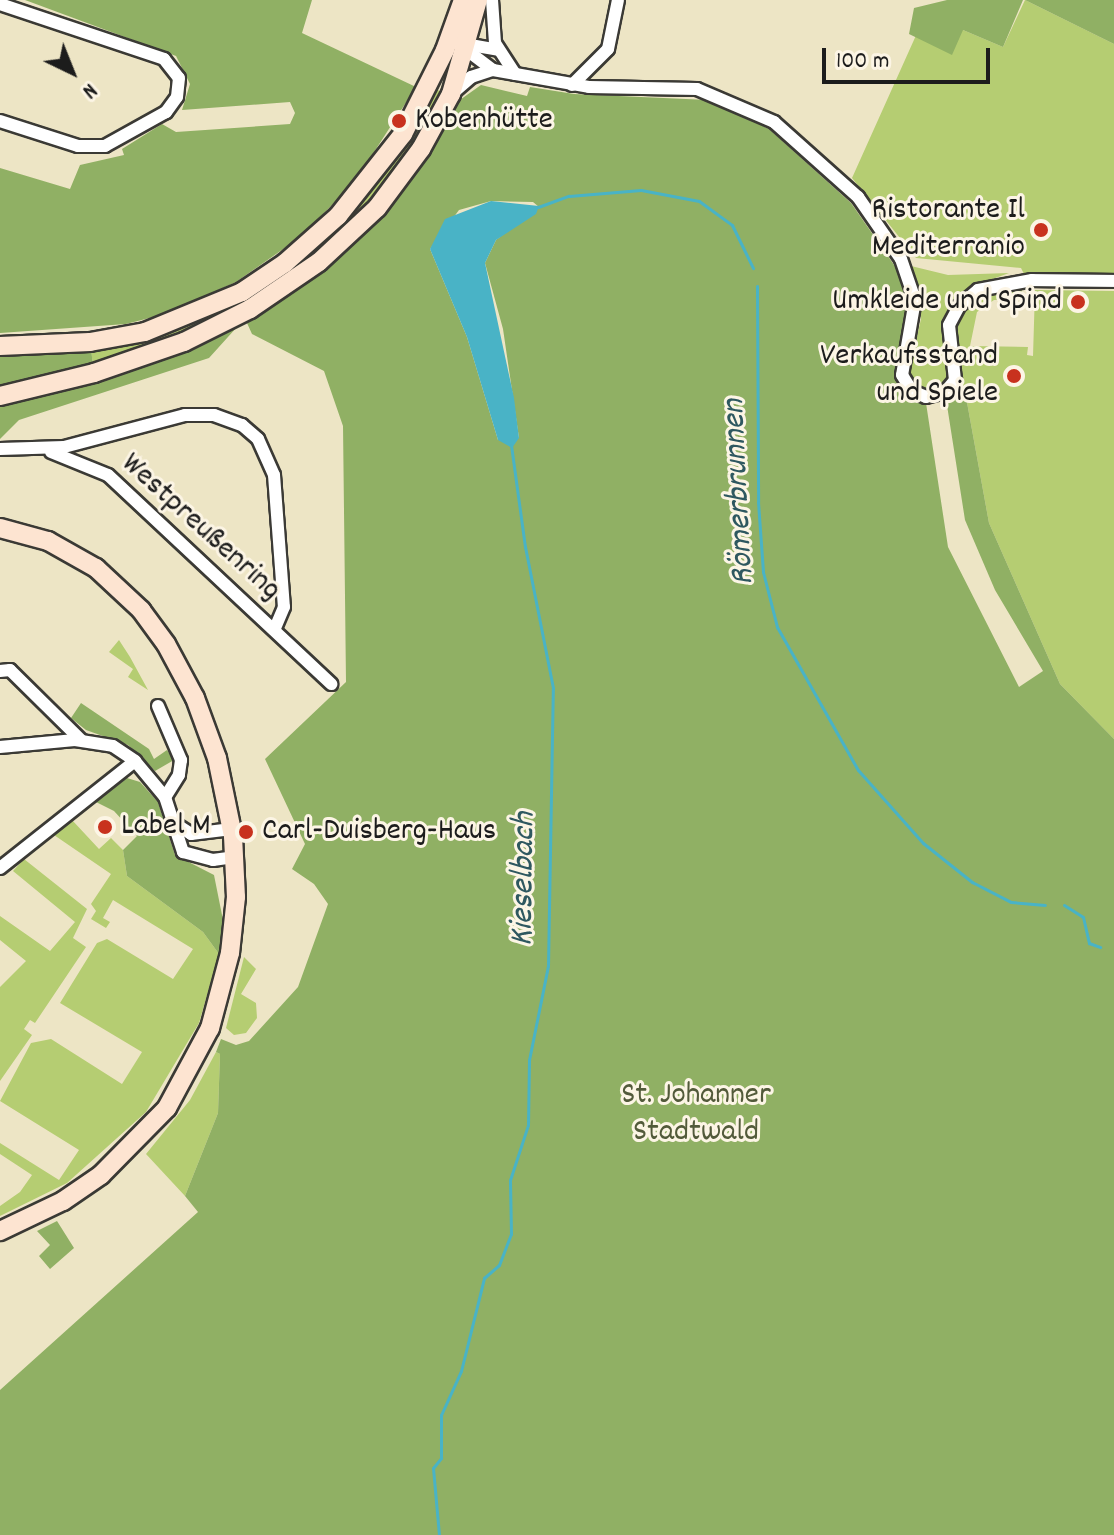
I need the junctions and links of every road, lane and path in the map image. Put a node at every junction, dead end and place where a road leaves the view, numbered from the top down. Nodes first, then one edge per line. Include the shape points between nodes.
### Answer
1 (463, 0) edge
2 (478, 0) edge
3 (492, 0) edge
4 (618, 0) edge
5 (0, 4) edge
6 (458, 43) junction
7 (498, 50) junction
8 (493, 70) junction
9 (515, 74) junction
10 (572, 85) junction
11 (451, 94) junction
12 (0, 121) edge
13 (1114, 281) edge
14 (0, 346) edge
15 (0, 396) edge
16 (0, 449) edge
17 (44, 450) junction
18 (0, 528) edge
19 (274, 630) junction
20 (0, 659) edge
21 (5, 671) edge
22 (331, 684) dead end
23 (158, 706) dead end
24 (81, 740) junction
25 (0, 747) edge
26 (135, 761) junction
27 (165, 797) junction
28 (171, 821) junction
29 (232, 829) junction
30 (234, 857) junction
31 (0, 868) edge
32 (0, 1231) edge

1 - 6 street
2 - 6 street
3 - 7 street
4 - 10 street via 608,49
5 - 12 street via 164,59 179,78 177,97 166,112 105,146 78,146
6 - 7 street
6 - 8 street
6 - 11 street
6 - 14 street via 403,134 361,190 320,233 264,278 205,310 145,332 90,342
7 - 9 street
8 - 9 street
8 - 11 street via 471,77
9 - 10 street
10 - 13 street via 710,91 751,109 807,147 858,197 908,272 915,318 902,375 918,395 936,397 955,380 949,325 959,306 978,290 1017,281
11 - 15 street via 421,149 377,208 274,295 152,354
16 - 17 street, Westpreußenring
17 - 19 street, Westpreußenring via 108,475
17 - 19 street, Westpreußenring via 185,415 214,415 242,425 258,439 274,475 284,607
18 - 29 street via 73,553 141,610 175,660 203,718
19 - 22 street, Westpreußenring
20 - 21 street
21 - 24 street
23 - 27 street via 181,760 179,775
24 - 25 street
24 - 26 street via 113,746
26 - 27 street
26 - 31 street
27 - 28 street
28 - 29 street via 191,834
28 - 30 street via 183,852 213,860
29 - 30 street
30 - 32 street via 235,905 227,968 203,1045 178,1091 149,1129 101,1175 63,1201

